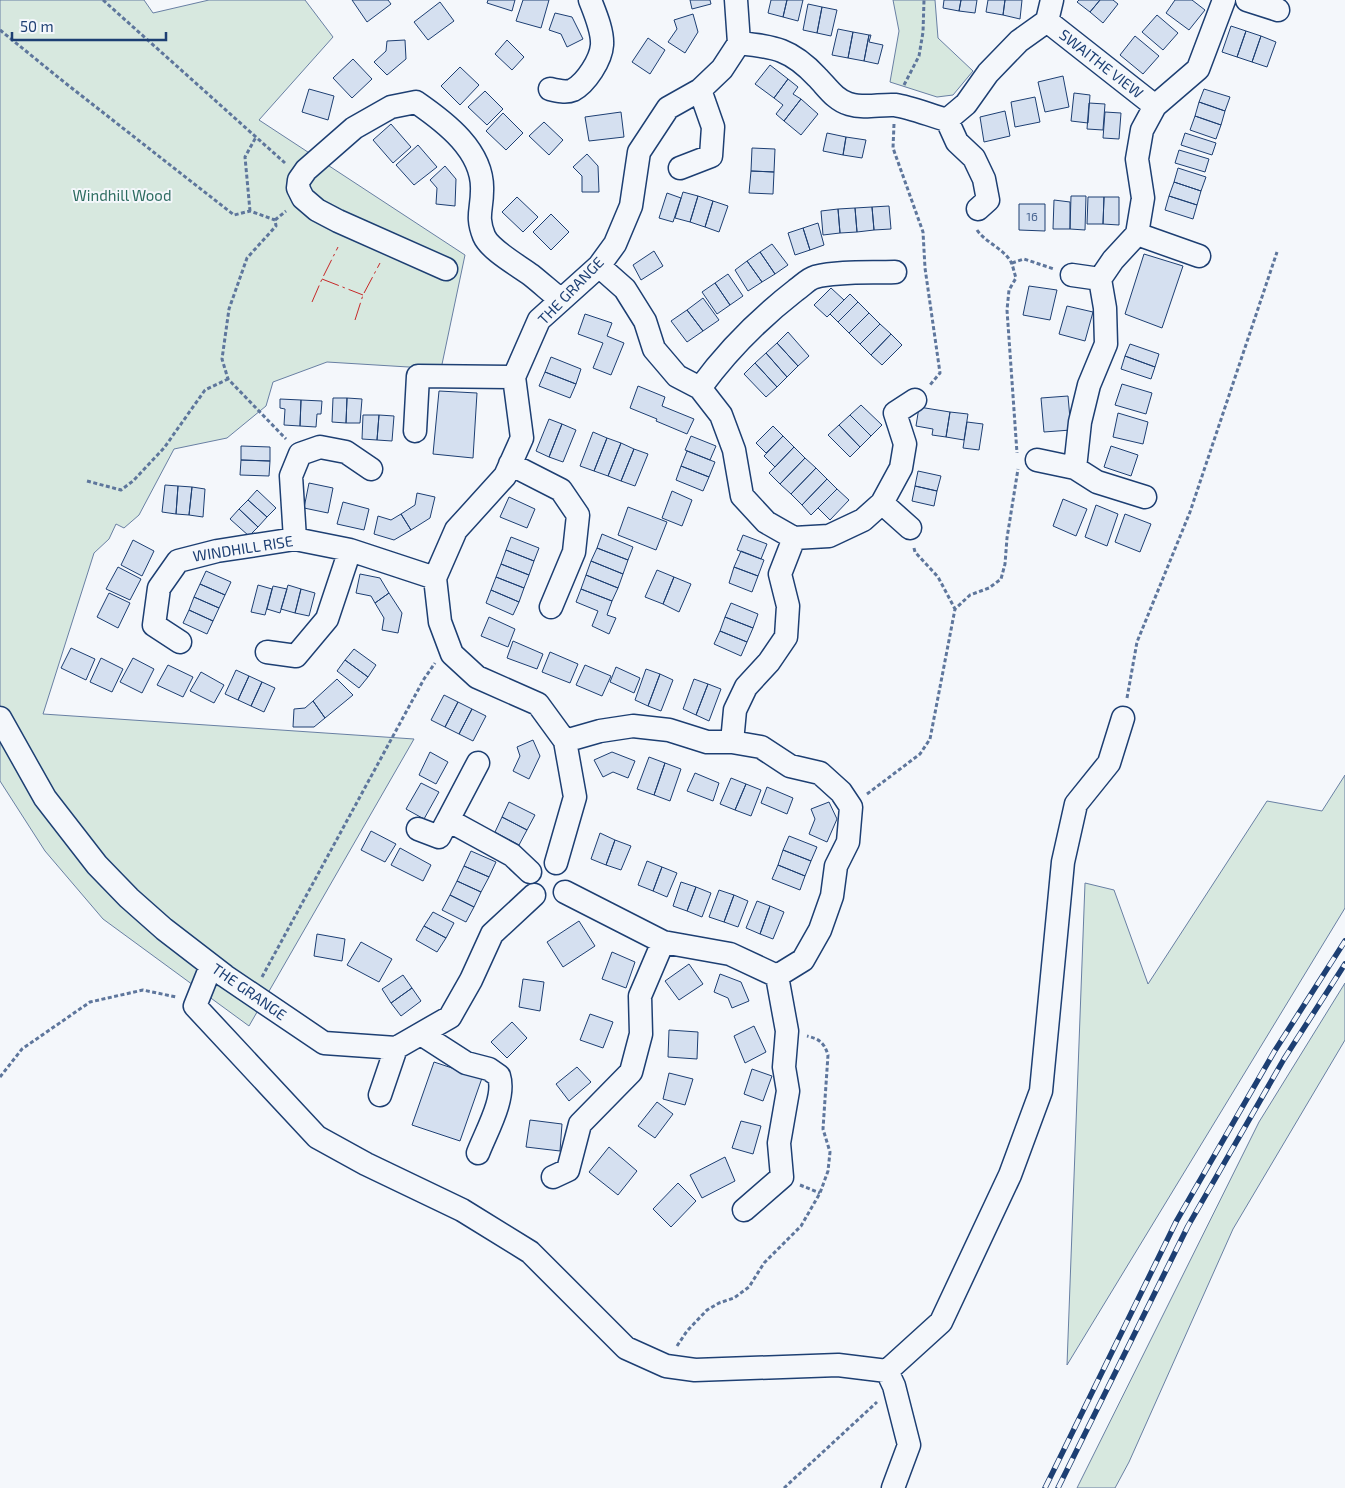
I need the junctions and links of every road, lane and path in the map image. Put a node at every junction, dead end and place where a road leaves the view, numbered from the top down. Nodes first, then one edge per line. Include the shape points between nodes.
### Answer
1 (104, 0) edge
2 (590, 0) edge
3 (736, 0) edge
4 (924, 0) edge
5 (1224, 0) edge
6 (1248, 0) edge
7 (1278, 10) dead end
8 (1050, 11) edge
9 (0, 30) edge
10 (739, 43) junction
11 (550, 89) dead end
12 (700, 90) junction
13 (895, 105) junction
14 (1155, 106) junction
15 (947, 120) junction
16 (256, 137) junction
17 (680, 168) dead end
18 (301, 177) junction
19 (978, 209) joint
20 (250, 210) junction
21 (1137, 234) junction
22 (1277, 252) dead end
23 (1199, 256) dead end
24 (1012, 263) junction
25 (598, 266) junction
26 (446, 270) dead end
27 (895, 272) dead end
28 (1072, 275) joint
29 (1100, 279) junction
30 (560, 300) junction
31 (514, 378) junction
32 (228, 379) junction
33 (700, 388) junction
34 (915, 400) joint
35 (415, 431) dead end
36 (300, 454) junction
37 (1037, 460) dead end
38 (510, 464) junction
39 (1075, 468) junction
40 (372, 469) dead end
41 (86, 481) dead end
42 (1145, 497) dead end
43 (882, 503) junction
44 (910, 528) joint
45 (794, 538) junction
46 (295, 539) junction
47 (350, 550) junction
48 (435, 578) junction
49 (551, 607) dead end
50 (955, 609) junction
51 (180, 642) dead end
52 (448, 643) junction
53 (266, 652) dead end
54 (0, 718) edge
55 (1123, 718) joint
56 (565, 741) junction
57 (732, 742) junction
58 (478, 763) dead end
59 (851, 807) junction
60 (448, 820) junction
61 (418, 829) dead end
62 (556, 863) junction
63 (530, 872) junction
64 (565, 892) junction
65 (534, 895) junction
66 (663, 942) junction
67 (211, 966) junction
68 (777, 976) junction
69 (259, 982) dead end
70 (195, 1006) junction
71 (421, 1034) junction
72 (817, 1039) dead end
73 (396, 1048) junction
74 (0, 1077) edge
75 (380, 1095) dead end
76 (478, 1153) dead end
77 (553, 1176) dead end
78 (744, 1210) dead end
79 (666, 1366) junction
80 (891, 1379) junction
81 (784, 1488) edge
82 (893, 1488) edge

1 - 16 path
2 - 11 street via 601,35 598,59 581,84 572,90
3 - 10 street
4 - 13 path via 919,56
5 - 14 street via 1198,69
6 - 7 street
8 - 14 street, SWAITHE VIEW
8 - 15 street via 988,73 966,104
9 - 20 path via 234,215
10 - 12 street, THE GRANGE via 722,69
10 - 13 street via 775,47 792,55 839,99 849,104 871,107
12 - 17 street via 713,127 719,162
12 - 25 street, THE GRANGE via 668,108 640,152 631,206 615,244
13 - 15 street
13 - 34 path via 893,148 923,232 940,373
14 - 21 street via 1142,130 1137,159 1143,198
15 - 19 street via 957,142 974,158 984,179 988,200
16 - 18 path
16 - 20 path via 245,157
18 - 26 street via 298,188 316,210
18 - 30 street via 354,128 391,107 416,102 460,137 478,165 482,190 478,215 485,238
19 - 24 path via 970,219 978,232
20 - 32 path via 275,220 276,226 247,258 229,309 222,359
21 - 23 street
21 - 29 street
22 - 55 path via 1190,512 1137,642
24 - 28 path via 1024,259
24 - 50 path via 1016,278 1009,290 1006,310 1018,472 1005,564 1001,579 970,595
25 - 30 street, THE GRANGE
25 - 33 street via 625,289 645,320 654,349 677,376
27 - 33 street via 847,273 813,278 779,303 740,340
28 - 29 street
29 - 39 street via 1106,344 1089,385 1080,422
30 - 31 street, THE GRANGE via 539,320
31 - 35 street via 418,376
31 - 38 street via 522,438
32 - 36 path
32 - 41 path via 205,390 164,448 121,490
33 - 45 street via 725,424 734,450 742,496 766,522
34 - 43 street via 895,413 905,444 900,468
36 - 40 street via 320,446 346,452
36 - 46 street via 291,476
37 - 39 street
38 - 48 street via 505,476 456,530
38 - 49 street via 561,490 578,515 574,552
39 - 42 street via 1097,482
43 - 44 street
43 - 45 street via 863,520 829,536
44 - 50 path via 915,552 938,577
45 - 57 street via 780,574 788,606 786,637 769,662 746,686 735,710
46 - 47 street, WINDHILL RISE
46 - 51 street, WINDHILL RISE via 217,551 178,561 159,588 154,625
47 - 48 street, WINDHILL RISE
47 - 53 street via 327,619 296,656
48 - 52 street via 440,622
50 - 59 path via 930,739 920,754
52 - 56 street via 452,654 477,677 538,704
52 - 69 path via 424,679
54 - 67 street, THE GRANGE via 45,798 96,865 164,930
55 - 80 street via 1109,763 1076,804 1063,862 1041,1091 1010,1175 941,1322
56 - 57 street via 633,726 669,730 707,742
56 - 62 street via 575,797
57 - 59 street via 761,747 790,766 820,773 841,792
58 - 60 street
59 - 68 street via 848,842 836,866 832,896 820,930 802,960
60 - 61 street via 439,837
60 - 63 street via 512,854
62 - 63 street via 544,861
62 - 64 street via 566,872
63 - 65 street via 528,884
64 - 65 street via 550,901
64 - 66 street
65 - 71 street via 492,934 450,1017
66 - 68 street via 730,954
66 - 77 street via 640,996 641,1034 631,1072 580,1124 568,1170
67 - 70 street
67 - 73 street, THE GRANGE via 324,1043
68 - 78 street via 787,1030 784,1068 788,1091 779,1143 782,1177
70 - 74 path via 180,998 143,990 90,1002 22,1049
70 - 79 street via 317,1137 462,1210 530,1252 626,1348
71 - 73 street
71 - 76 street via 466,1063 489,1069 499,1076 502,1085 500,1098
72 - 79 path via 826,1046 828,1054 823,1129 830,1152 820,1194 801,1226 764,1263 748,1288 707,1310 687,1331
73 - 75 street
79 - 80 street via 695,1370 838,1365
80 - 81 path
80 - 82 street via 909,1445

